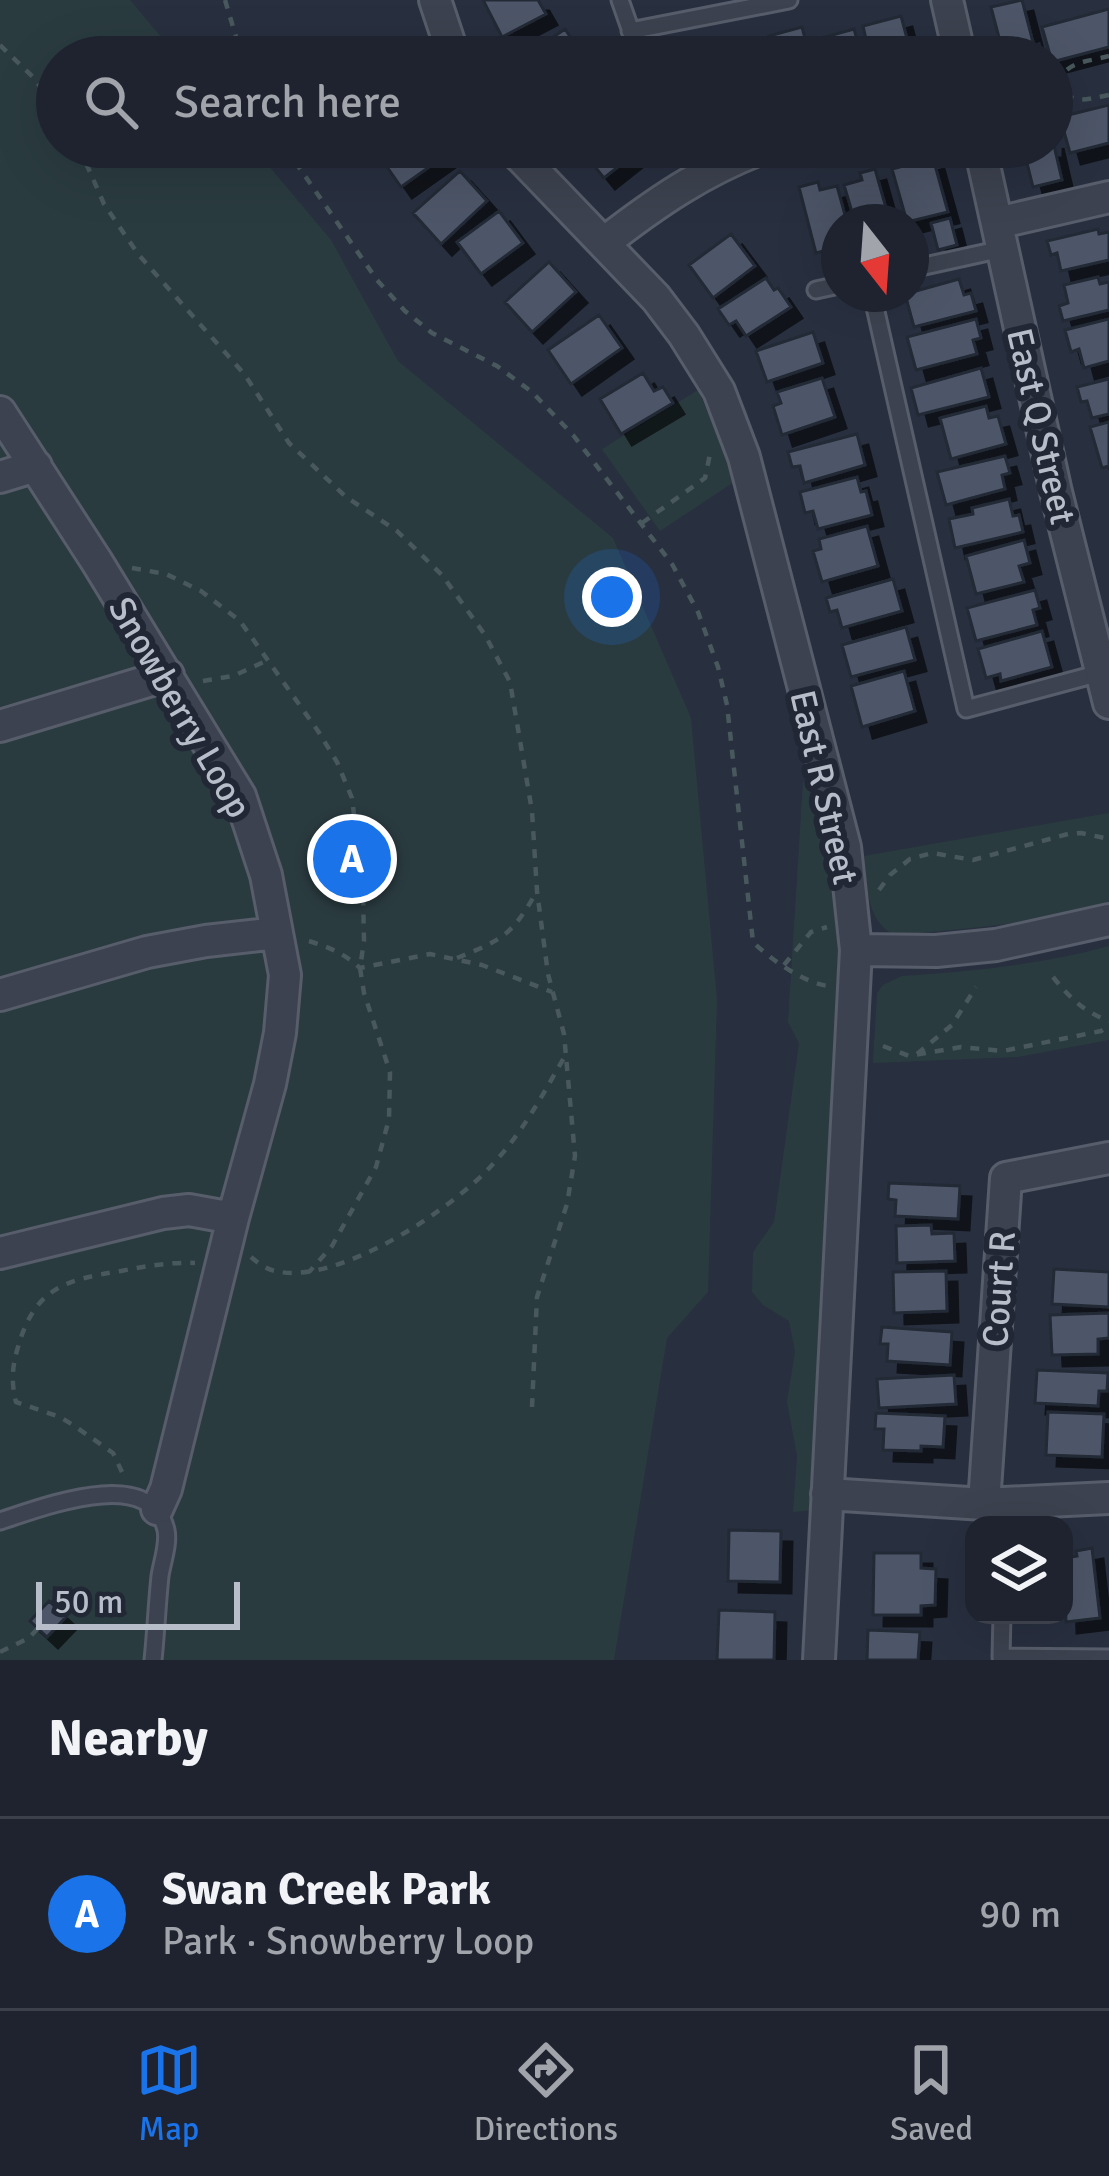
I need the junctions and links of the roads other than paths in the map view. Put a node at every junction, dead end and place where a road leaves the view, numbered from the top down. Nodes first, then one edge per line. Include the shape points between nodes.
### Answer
1 (435, 0) edge
2 (620, 0) edge
3 (789, 0) edge
4 (947, 0) edge
5 (630, 31) junction
6 (447, 36) edge
7 (632, 36) edge
8 (955, 36) edge
9 (531, 168) edge
10 (713, 168) edge
11 (985, 168) edge
12 (1109, 197) edge
13 (1000, 236) junction
14 (604, 243) junction
15 (929, 262) edge
16 (821, 289) edge
17 (816, 290) dead end
18 (876, 312) edge
19 (0, 412) edge
20 (36, 466) junction
21 (0, 477) edge
22 (168, 675) junction
23 (1105, 688) edge
24 (0, 726) edge
25 (1109, 920) edge
26 (278, 933) junction
27 (846, 938) junction
28 (0, 995) edge
29 (1109, 1158) edge
30 (227, 1240) junction
31 (0, 1253) edge
32 (827, 1494) junction
33 (1109, 1498) edge
34 (157, 1509) junction
35 (997, 1511) edge
36 (0, 1521) edge
37 (1001, 1624) edge
38 (1109, 1658) edge
39 (153, 1660) edge
40 (820, 1660) edge

1 - 6 street
2 - 5 lane
3 - 5 lane
4 - 8 street
5 - 7 lane
9 - 14 street, East R Street
10 - 14 street
11 - 13 street, East Q Street
12 - 13 street
13 - 15 lane
13 - 23 street, East Q Street
14 - 27 street, East R Street via 684,335 719,391 744,457 845,847
16 - 17 lane
18 - 23 lane via 966,709
19 - 20 street, Snowberry Loop
20 - 21 street
20 - 22 street, Snowberry Loop
22 - 24 street
22 - 26 street, Snowberry Loop via 241,796
25 - 27 street via 936,951
26 - 28 street via 147,952
26 - 30 street, Snowberry Loop via 280,1033
27 - 32 street, East R Street
29 - 35 street, Court R via 1006,1178
30 - 31 street via 189,1210
30 - 34 street, Snowberry Loop
32 - 35 street
32 - 40 street, East R Street
33 - 35 street
34 - 36 lane via 120,1495 85,1497
34 - 39 lane via 167,1534
37 - 38 lane via 1001,1657

